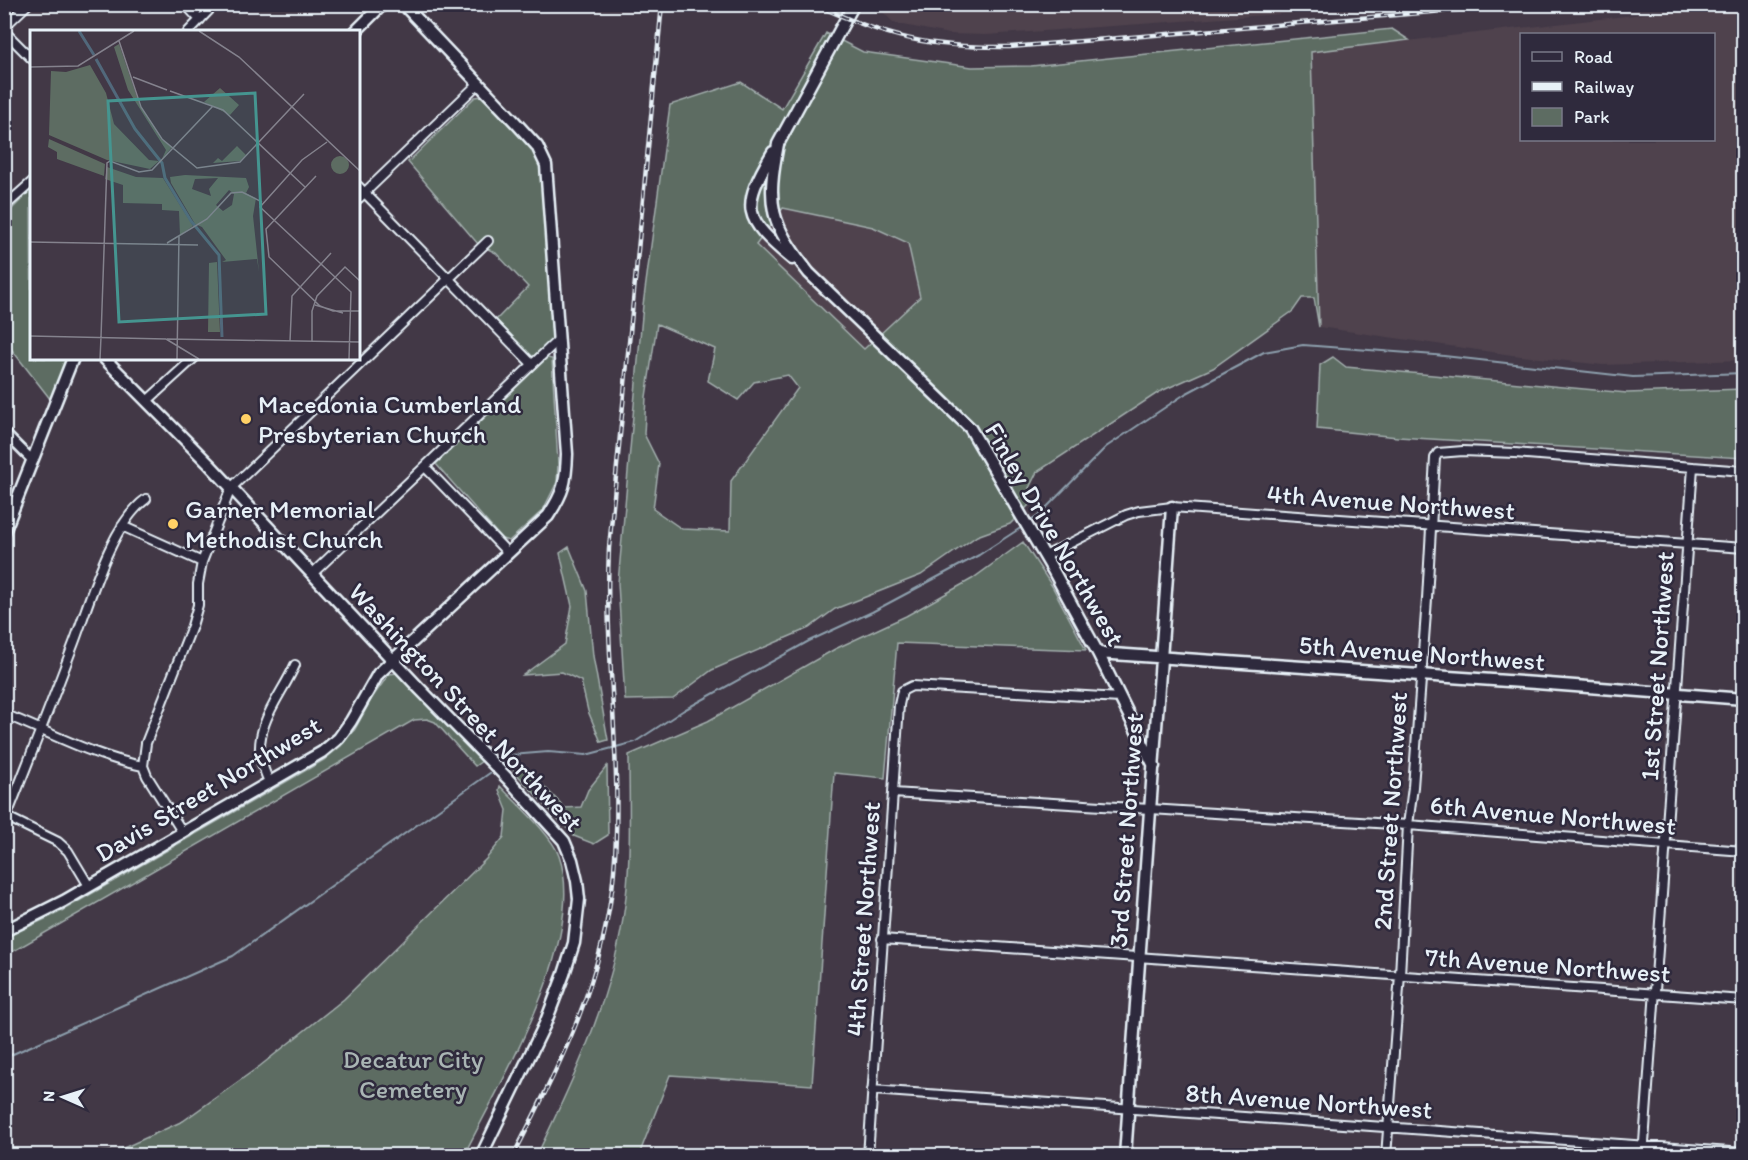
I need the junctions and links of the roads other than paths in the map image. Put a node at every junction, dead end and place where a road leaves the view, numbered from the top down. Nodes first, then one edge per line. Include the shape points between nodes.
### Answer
1 (28, 4) edge
2 (185, 4) edge
3 (215, 4) edge
4 (383, 4) edge
5 (403, 4) edge
6 (854, 4) edge
7 (200, 20) junction
8 (4, 29) edge
9 (190, 30) edge
10 (357, 30) edge
11 (30, 57) edge
12 (479, 83) junction
13 (778, 144) junction
14 (30, 184) edge
15 (361, 192) edge
16 (4, 207) edge
17 (488, 241) dead end
18 (809, 273) junction
19 (448, 278) junction
20 (558, 340) junction
21 (72, 360) edge
22 (106, 360) edge
23 (192, 360) edge
24 (532, 364) junction
25 (147, 401) junction
26 (4, 432) edge
27 (33, 461) junction
28 (425, 467) junction
29 (1693, 467) junction
30 (1743, 471) edge
31 (231, 488) junction
32 (146, 499) dead end
33 (1172, 507) junction
34 (7, 516) edge
35 (1431, 525) junction
36 (122, 526) junction
37 (4, 532) edge
38 (1688, 545) junction
39 (1743, 548) edge
40 (507, 552) junction
41 (1045, 556) junction
42 (202, 562) junction
43 (312, 574) junction
44 (1098, 653) junction
45 (1161, 657) junction
46 (393, 659) junction
47 (295, 665) dead end
48 (1421, 675) junction
49 (1676, 694) junction
50 (1120, 698) junction
51 (1743, 699) edge
52 (4, 714) edge
53 (41, 730) junction
54 (143, 766) junction
55 (1154, 766) junction
56 (269, 782) junction
57 (893, 793) junction
58 (1150, 807) junction
59 (6, 820) edge
60 (1408, 825) junction
61 (183, 833) junction
62 (1665, 844) junction
63 (1743, 851) edge
64 (89, 886) junction
65 (4, 931) edge
66 (882, 939) junction
67 (1139, 957) junction
68 (1400, 975) junction
69 (1656, 995) junction
70 (1743, 1000) edge
71 (872, 1090) junction
72 (1128, 1109) junction
73 (1389, 1128) junction
74 (1644, 1145) junction
75 (1743, 1153) edge
76 (481, 1155) edge
77 (868, 1155) edge
78 (1125, 1155) edge
79 (1386, 1155) edge
80 (1643, 1155) edge

1 - 8 street
2 - 7 street
3 - 7 street
4 - 10 street
5 - 12 street, Davis Street Northwest
6 - 13 street, Finley Drive Northwest
7 - 9 street
8 - 11 street
12 - 15 street
12 - 20 street, Davis Street Northwest via 537,146 546,165
13 - 18 street, Finley Drive Northwest via 772,207 779,231
13 - 18 street, Finley Drive Northwest via 756,184 750,204 755,224
14 - 16 street
15 - 19 street
17 - 19 street
18 - 41 street, Finley Drive Northwest via 970,428
19 - 24 street
19 - 31 street
20 - 24 street
20 - 40 street, Davis Street Northwest via 566,483 548,516
21 - 27 street
22 - 25 street, Washington Street Northwest
23 - 25 street
24 - 28 street
25 - 31 street, Washington Street Northwest
26 - 27 street
27 - 34 street
28 - 40 street
28 - 43 street
29 - 30 street, 2nd Street Northwest
29 - 35 street, 2nd Street Northwest via 1443,451 1436,458
29 - 38 street, 1st Street Northwest
31 - 42 street
31 - 43 street, Washington Street Northwest
32 - 36 street
33 - 35 street, 4th Avenue Northwest
33 - 41 street, 4th Avenue Northwest via 1126,515
33 - 45 street, 3rd Street Northwest
34 - 37 street
35 - 38 street, 4th Avenue Northwest
35 - 48 street, 2nd Street Northwest
36 - 42 street
36 - 53 street via 104,562
38 - 39 street, 4th Avenue Northwest
38 - 49 street, 1st Street Northwest
40 - 46 street, Davis Street Northwest
41 - 44 street, Finley Drive Northwest
42 - 54 street via 192,626 146,743
43 - 46 street, Washington Street Northwest
44 - 45 street, 5th Avenue Northwest
44 - 50 street, Finley Drive Northwest
45 - 48 street, 5th Avenue Northwest
45 - 55 street, 3rd Street Northwest
46 - 56 street, Davis Street Northwest via 371,683 339,738 314,758
46 - 76 street, Washington Street Northwest via 564,842 572,860 579,899 574,943 557,994
47 - 56 street via 264,725 261,761
48 - 49 street, 5th Avenue Northwest
48 - 60 street, 2nd Street Northwest
49 - 51 street, 5th Avenue Northwest
49 - 62 street, 1st Street Northwest
50 - 55 street, Finley Drive Northwest
50 - 57 street, 4th Street Northwest via 907,688 900,698
52 - 53 street
53 - 54 street
53 - 59 street
54 - 61 street
55 - 58 street, 3rd Street Northwest
56 - 61 street, Davis Street Northwest
57 - 58 street, 6th Avenue Northwest
57 - 66 street, 4th Street Northwest
58 - 60 street, 6th Avenue Northwest
58 - 67 street, 3rd Street Northwest
59 - 64 street via 58,842
60 - 62 street, 6th Avenue Northwest
60 - 68 street, 2nd Street Northwest
61 - 64 street, Davis Street Northwest
62 - 63 street, 6th Avenue Northwest
62 - 69 street, 1st Street Northwest
64 - 65 street, Davis Street Northwest
66 - 67 street, 7th Avenue Northwest
66 - 71 street, 4th Street Northwest
67 - 68 street, 7th Avenue Northwest
67 - 72 street, 3rd Street Northwest
68 - 69 street, 7th Avenue Northwest
68 - 73 street, 2nd Street Northwest
69 - 70 street, 7th Avenue Northwest
69 - 74 street, 1st Street Northwest
71 - 72 street, 8th Avenue Northwest
71 - 77 street, 4th Street Northwest
72 - 73 street, 8th Avenue Northwest
72 - 78 street, 3rd Street Northwest
73 - 74 street, 8th Avenue Northwest
73 - 79 street, 2nd Street Northwest
74 - 75 street, 8th Avenue Northwest
74 - 80 street, 1st Street Northwest

